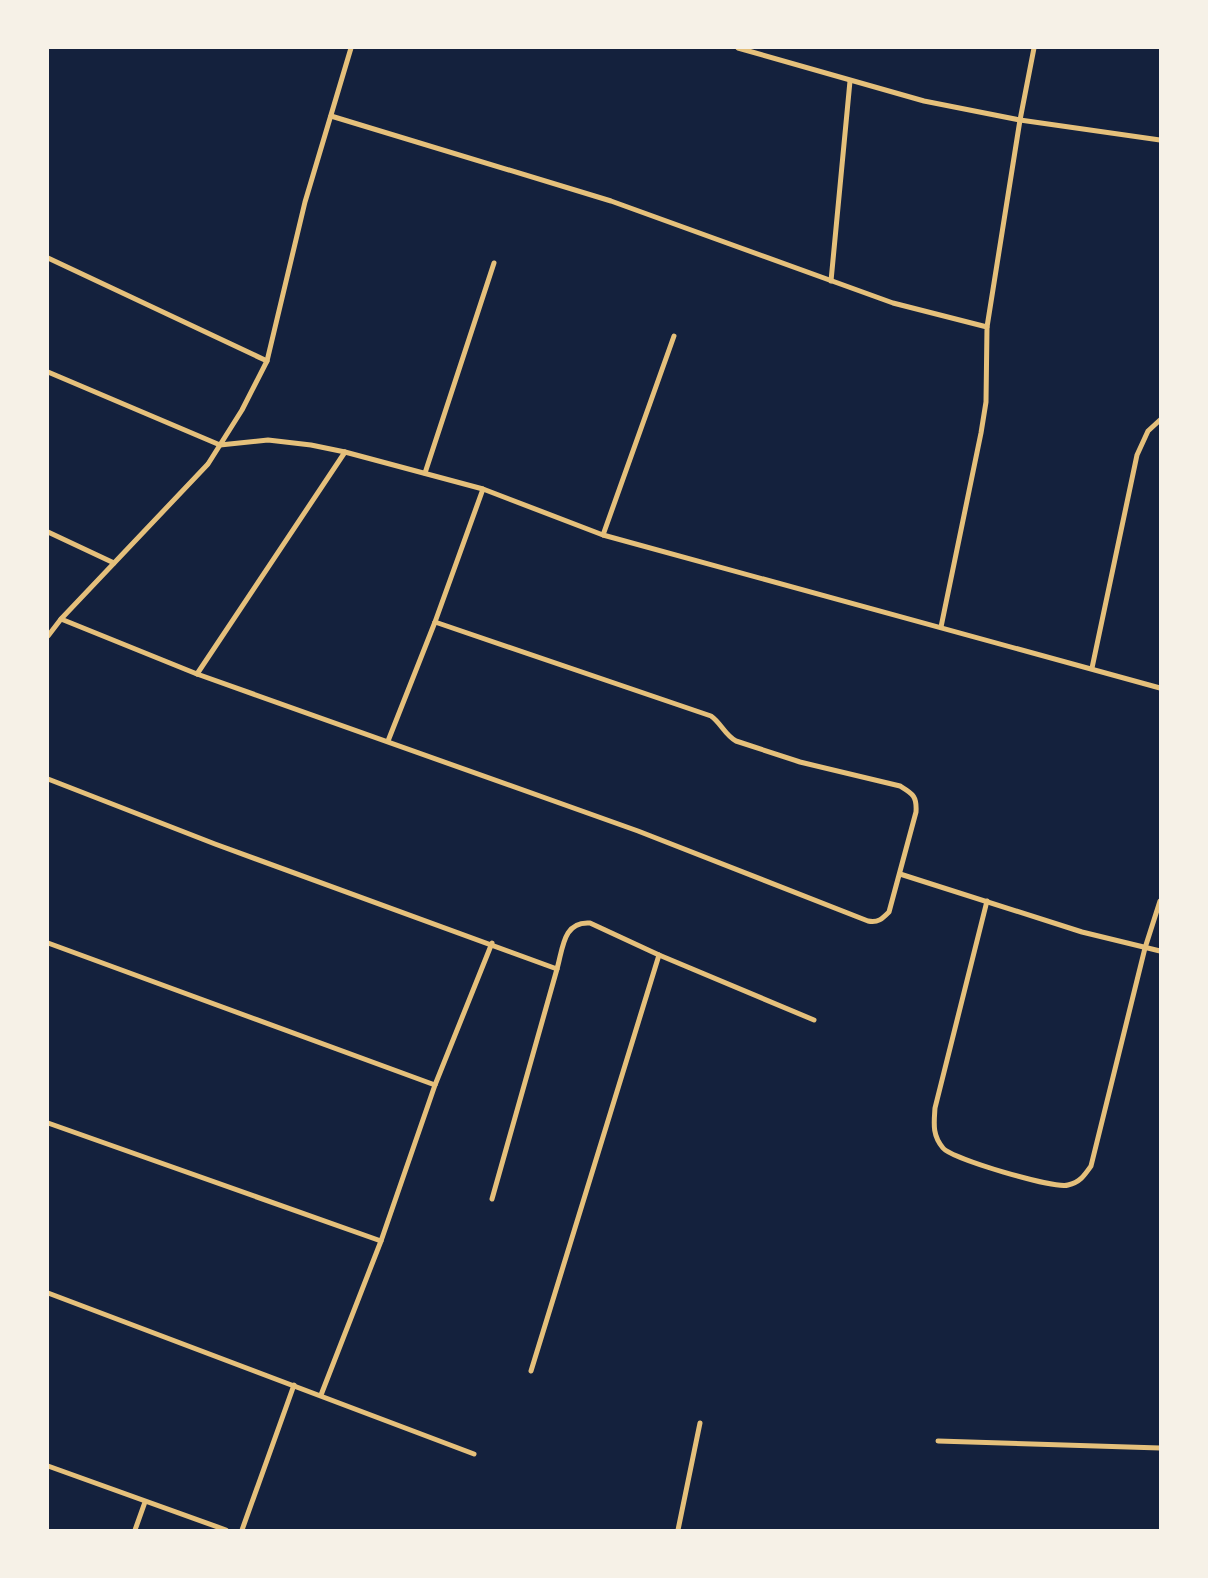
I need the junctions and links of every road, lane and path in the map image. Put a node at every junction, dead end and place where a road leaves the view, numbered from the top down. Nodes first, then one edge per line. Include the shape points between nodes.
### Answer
1 (351, 48) edge
2 (738, 48) edge
3 (1034, 48) edge
4 (850, 81) junction
5 (331, 116) junction
6 (1020, 120) junction
7 (1160, 140) edge
8 (48, 258) edge
9 (494, 263) dead end
10 (831, 281) junction
11 (987, 327) junction
12 (674, 336) dead end
13 (267, 361) junction
14 (48, 372) edge
15 (1160, 420) edge
16 (220, 445) junction
17 (345, 452) junction
18 (425, 473) junction
19 (483, 488) junction
20 (48, 532) edge
21 (603, 534) junction
22 (114, 563) junction
23 (61, 619) junction
24 (435, 622) junction
25 (941, 627) junction
26 (48, 636) edge
27 (1092, 668) junction
28 (197, 674) junction
29 (1160, 688) edge
30 (388, 741) junction
31 (48, 779) edge
32 (900, 874) junction
33 (987, 901) junction
34 (1160, 901) edge
35 (48, 943) edge
36 (492, 943) junction
37 (1145, 948) junction
38 (1160, 951) edge
39 (659, 955) junction
40 (557, 968) junction
41 (814, 1020) dead end
42 (435, 1085) junction
43 (48, 1123) edge
44 (492, 1199) dead end
45 (381, 1240) junction
46 (48, 1293) edge
47 (531, 1371) dead end
48 (294, 1385) junction
49 (321, 1395) junction
50 (700, 1423) dead end
51 (938, 1441) dead end
52 (1160, 1448) edge
53 (474, 1454) dead end
54 (48, 1466) edge
55 (145, 1502) junction
56 (135, 1530) edge
57 (226, 1530) edge
58 (242, 1530) edge
59 (678, 1530) edge

1 - 5 street
2 - 4 street
3 - 6 street
4 - 6 street via 924,101
4 - 10 street
5 - 10 street via 611,201
5 - 13 street via 305,202
6 - 7 street
6 - 11 street
8 - 13 street
9 - 18 street
10 - 11 street via 892,303
11 - 25 street via 986,402
12 - 21 street
13 - 16 street
14 - 16 street
15 - 27 street via 1148,431 1137,456
16 - 17 street via 268,440
16 - 22 street via 208,464
17 - 18 street
17 - 28 street
18 - 19 street
19 - 21 street
19 - 24 street
20 - 22 street
21 - 25 street
22 - 23 street
23 - 26 street
23 - 28 street
24 - 30 street
24 - 32 street via 711,716 729,737 752,747 900,786 912,793 917,801
25 - 27 street
27 - 29 street
28 - 30 street
30 - 32 street via 638,831 868,921 883,919 890,912
31 - 36 street via 215,844
32 - 33 street
33 - 37 street via 1082,932
33 - 37 street via 935,1108 934,1131 944,1149 958,1157 1044,1183 1066,1186 1081,1180 1091,1166
34 - 37 street
35 - 42 street
36 - 40 street
36 - 42 street
37 - 38 street
39 - 40 street via 590,923 580,922 568,931
39 - 41 street
39 - 47 street
40 - 44 street
42 - 45 street
43 - 45 street
45 - 49 street
46 - 48 street
48 - 49 street
48 - 58 street
49 - 53 street
50 - 59 street
51 - 52 street
54 - 55 street
55 - 56 street
55 - 57 street

